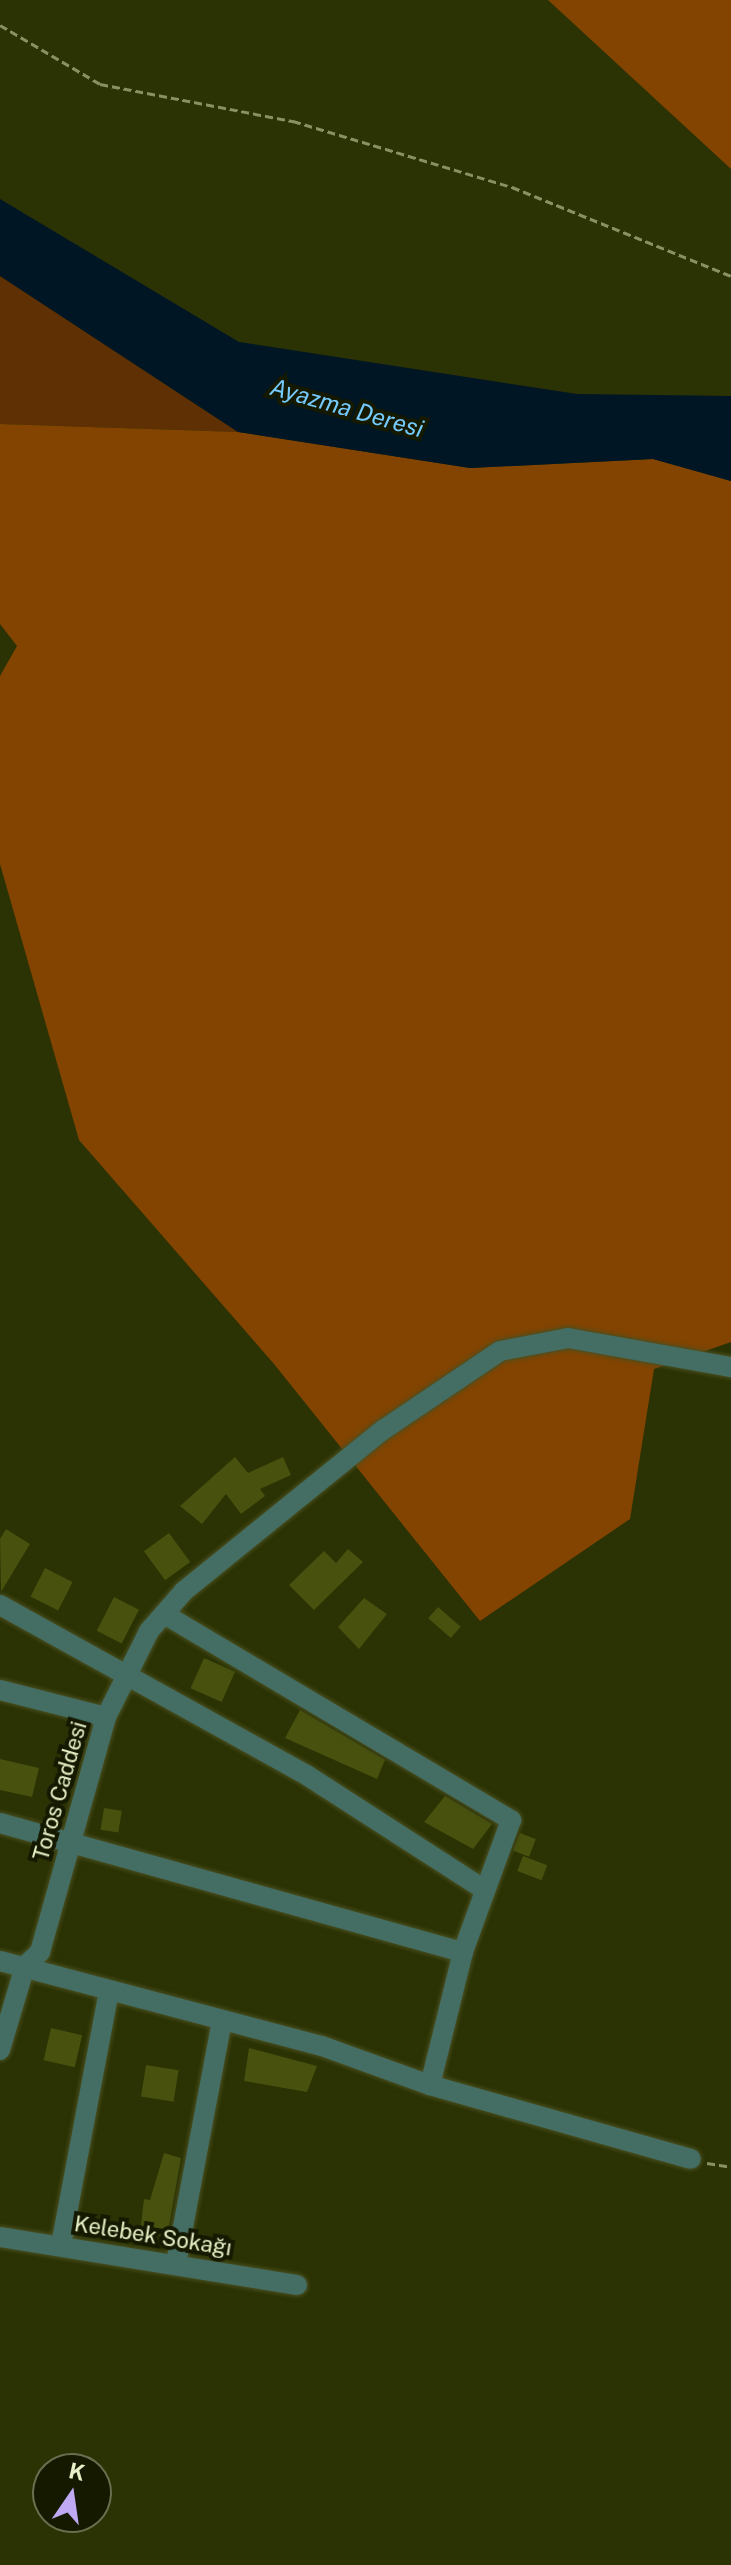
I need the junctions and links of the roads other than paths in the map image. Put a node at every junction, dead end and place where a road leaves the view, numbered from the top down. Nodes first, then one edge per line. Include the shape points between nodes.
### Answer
1 (731, 1367) edge
2 (0, 1605) edge
3 (164, 1614) junction
4 (122, 1676) junction
5 (0, 1690) edge
6 (106, 1717) junction
7 (0, 1823) edge
8 (71, 1841) junction
9 (482, 1888) junction
10 (463, 1952) junction
11 (0, 1961) edge
12 (25, 1966) junction
13 (109, 1991) junction
14 (222, 2020) junction
15 (0, 2050) edge
16 (430, 2085) junction
17 (691, 2159) dead end
18 (0, 2237) edge
19 (61, 2245) junction
20 (176, 2264) junction
21 (297, 2285) dead end

1 - 3 street, Toros Caddesi via 568,1338 500,1351 383,1430 229,1549
2 - 4 street
3 - 4 street, Toros Caddesi
3 - 9 street via 505,1810 511,1820
4 - 6 street, Toros Caddesi
4 - 9 street via 308,1776
5 - 6 street
6 - 8 street, Toros Caddesi
7 - 8 street
8 - 10 street
8 - 12 street, Toros Caddesi via 40,1952
9 - 10 street
10 - 16 street
11 - 12 street
12 - 13 street
12 - 15 street, Toros Caddesi
13 - 14 street
13 - 19 street
14 - 16 street
14 - 20 street
16 - 17 street
18 - 19 street, Kelebek Sokağı
19 - 20 street, Kelebek Sokağı
20 - 21 street, Kelebek Sokağı

